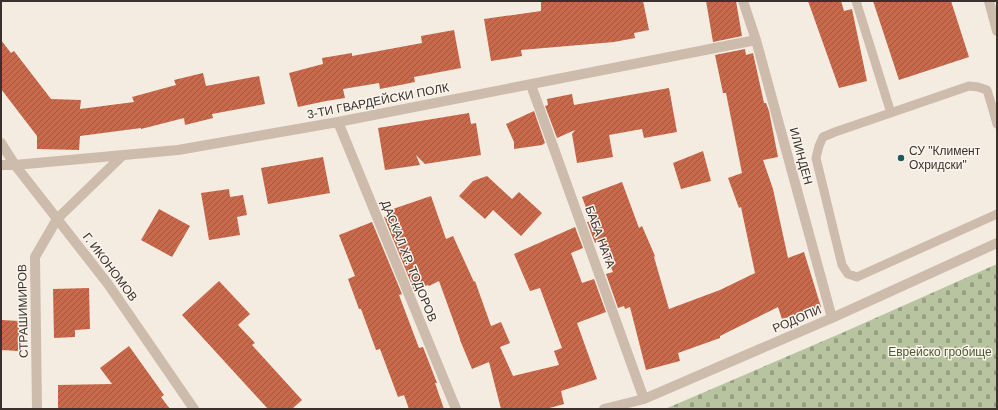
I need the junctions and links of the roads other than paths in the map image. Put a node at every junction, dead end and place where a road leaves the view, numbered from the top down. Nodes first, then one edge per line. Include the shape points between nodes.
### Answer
1 (744, 1) edge
2 (856, 1) edge
3 (989, 1) edge
4 (997, 31) edge
5 (756, 40) junction
6 (531, 85) junction
7 (891, 113) junction
8 (338, 122) junction
9 (997, 124) edge
10 (1, 143) edge
11 (123, 155) junction
12 (1, 165) edge
13 (15, 165) junction
14 (997, 214) edge
15 (57, 219) junction
16 (997, 242) edge
17 (832, 318) junction
18 (644, 398) junction
19 (37, 409) edge
20 (194, 409) edge
21 (456, 409) edge
22 (604, 409) edge

1 - 5 street, ИЛИНДЕН
2 - 7 lane
3 - 4 street
5 - 6 street, 3-ТИ ГВАРДЕЙСКИ ПОЛК
5 - 17 street, ИЛИНДЕН
6 - 8 street, 3-ТИ ГВАРДЕЙСКИ ПОЛК
6 - 18 street, БАБА НАТА
7 - 9 lane via 970,86 987,90
7 - 14 lane via 823,137 816,158 842,265 848,274 857,277
8 - 11 street, 3-ТИ ГВАРДЕЙСКИ ПОЛК via 178,150
8 - 21 street, ДАСКАЛ ХР. ТОДОРОВ
10 - 13 street, Г. ИКОНОМОВ
11 - 13 street, 3-ТИ ГВАРДЕЙСКИ ПОЛК
11 - 15 street, СТРАШИМИРОВ
12 - 13 street, 3-ТИ ГВАРДЕЙСКИ ПОЛК
13 - 15 street, Г. ИКОНОМОВ
15 - 19 street, СТРАШИМИРОВ via 35,257
15 - 20 street, Г. ИКОНОМОВ via 108,284
16 - 17 street, РОДОПИ
17 - 18 street, РОДОПИ
18 - 22 street, РОДОПИ

